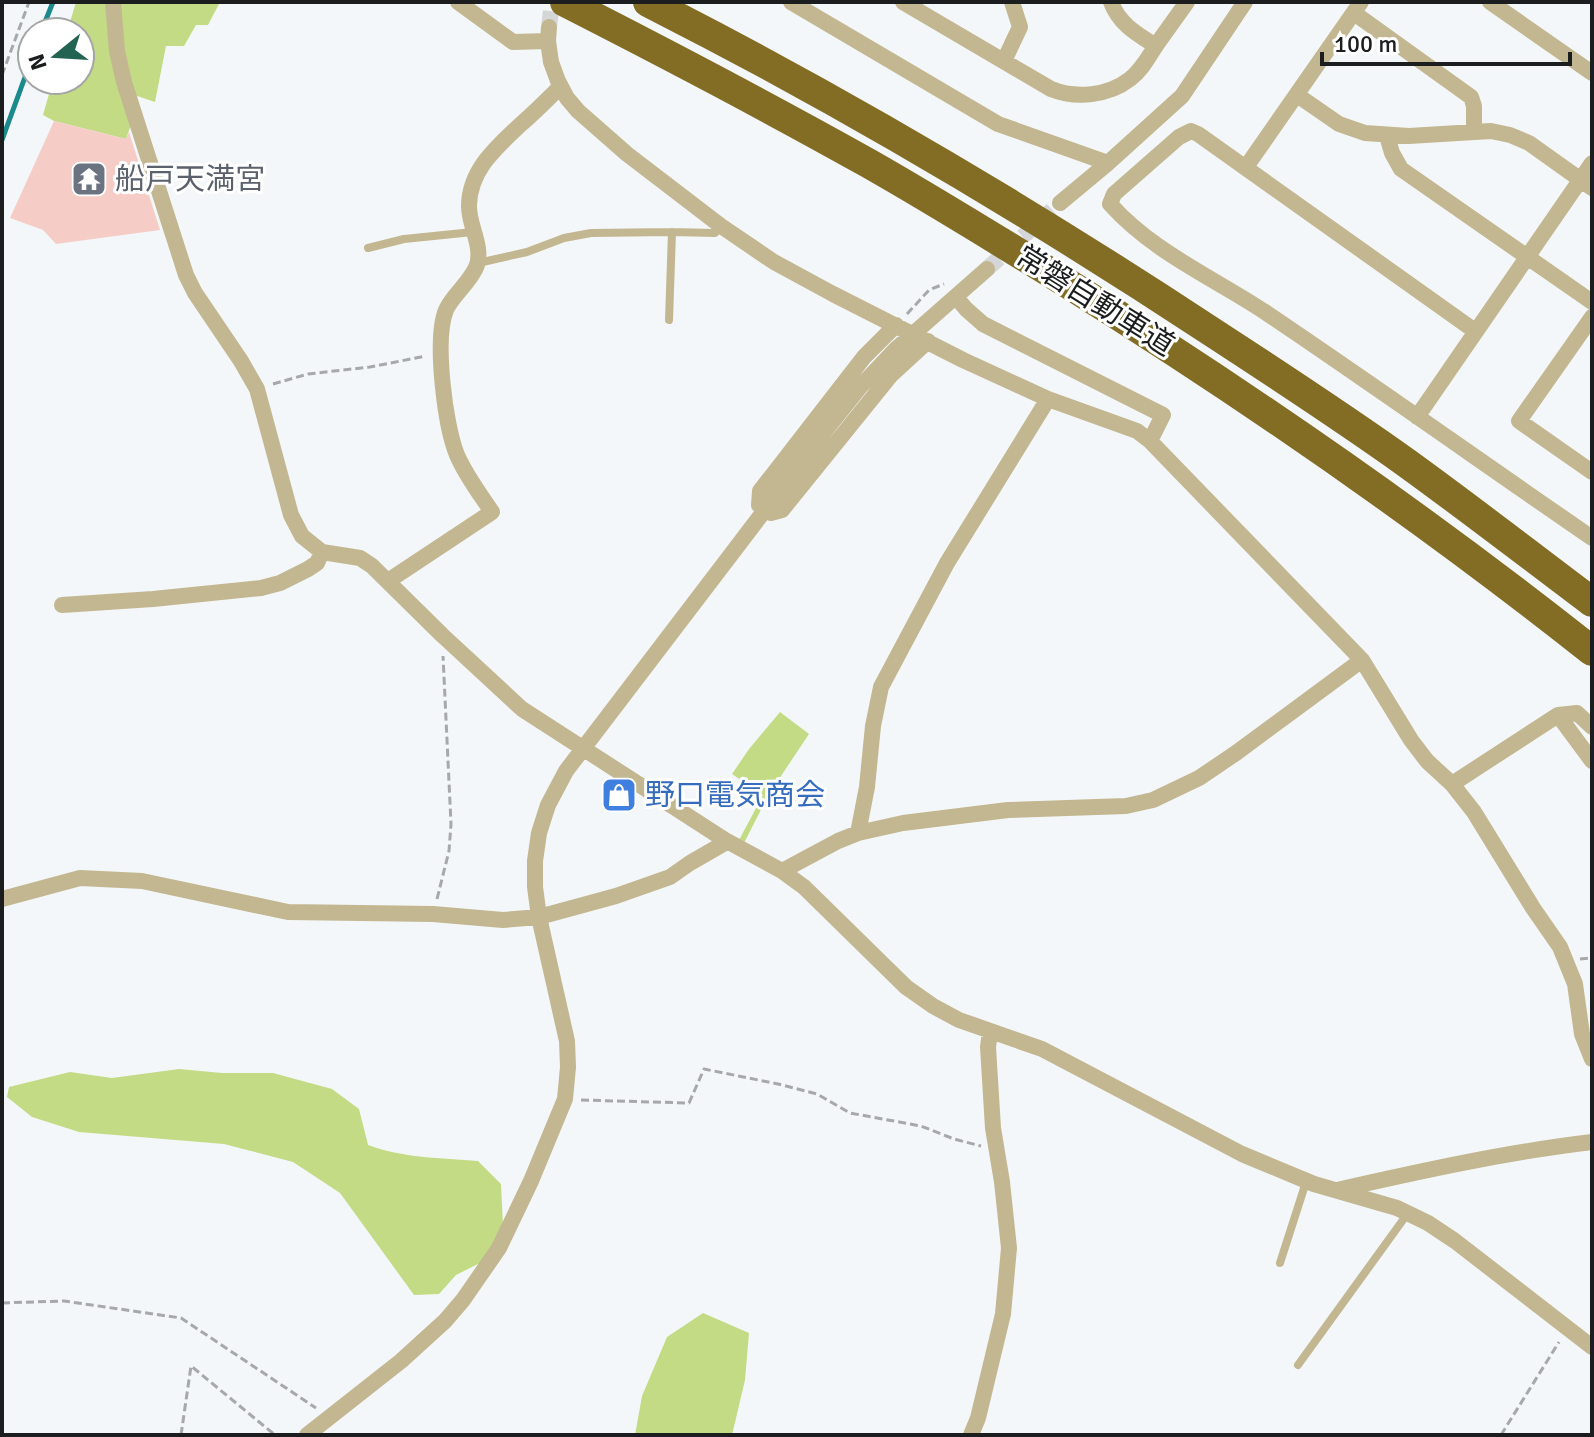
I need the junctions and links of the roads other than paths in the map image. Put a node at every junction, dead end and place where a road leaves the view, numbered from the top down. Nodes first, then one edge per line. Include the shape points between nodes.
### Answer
1 (113, 2) edge
2 (458, 2) edge
3 (648, 2) edge
4 (791, 2) edge
5 (903, 2) edge
6 (1012, 2) edge
7 (1111, 2) edge
8 (1187, 2) edge
9 (1245, 2) edge
10 (1490, 2) edge
11 (1358, 7) edge
12 (554, 23) edge
13 (1156, 46) junction
14 (1004, 61) junction
15 (1592, 73) edge
16 (560, 87) junction
17 (1297, 95) junction
18 (1474, 132) junction
19 (1387, 136) junction
20 (1108, 163) junction
21 (1592, 163) edge
22 (1246, 167) junction
23 (1586, 184) edge
24 (1060, 203) tunnel mouth
25 (721, 226) junction
26 (474, 232) junction
27 (672, 232) junction
28 (368, 248) dead end
29 (1526, 256) junction
30 (477, 263) junction
31 (987, 269) tunnel mouth
32 (956, 297) junction
33 (1592, 302) edge
34 (1592, 317) edge
35 (669, 320) dead end
36 (896, 325) junction
37 (1475, 331) junction
38 (928, 341) junction
39 (1048, 399) junction
40 (1417, 417) junction
41 (1150, 441) junction
42 (1592, 471) edge
43 (765, 510) junction
44 (1592, 538) edge
45 (322, 552) junction
46 (388, 581) junction
47 (1592, 602) edge
48 (62, 605) dead end
49 (1592, 651) edge
50 (1362, 660) junction
51 (1558, 715) junction
52 (1592, 727) edge
53 (583, 749) junction
54 (1592, 761) edge
55 (1452, 784) junction
56 (858, 833) junction
57 (725, 840) junction
58 (782, 871) junction
59 (2, 899) edge
60 (539, 917) junction
61 (990, 1032) junction
62 (1592, 1059) edge
63 (1592, 1142) edge
64 (1307, 1181) junction
65 (1336, 1191) junction
66 (1408, 1213) junction
67 (1280, 1263) dead end
68 (1592, 1347) edge
69 (1298, 1365) dead end
70 (307, 1435) edge
71 (971, 1435) edge

1 - 45 street via 124,82 186,275 257,389 291,515 302,536
2 - 12 street via 513,42
3 - 47 highway, 常磐自動車道 via 898,136 1128,276 1409,465
4 - 20 street via 998,124
5 - 14 street
6 - 14 street via 1020,27
7 - 13 street via 1125,25
8 - 13 street
9 - 20 street via 1182,96
10 - 15 street
11 - 17 street
11 - 18 street via 1471,97
12 - 16 street via 551,62
12 - 49 highway, 常磐自動車道 via 701,72 1000,241 1268,413
13 - 14 street via 1129,79 1081,95 1051,89
16 - 25 street via 600,131
16 - 26 street via 477,171 469,205
17 - 19 street via 1339,124
17 - 22 street
18 - 19 street
18 - 23 street via 1491,131 1529,143
19 - 29 street via 1401,169
20 - 24 street
21 - 23 street
22 - 37 street
22 - 40 street via 1198,134 1186,132 1114,194 1110,204 1168,253
23 - 29 street
25 - 27 lane via 715,233
25 - 36 street via 774,262
26 - 28 lane
26 - 30 street
27 - 30 lane via 591,233
27 - 35 lane
29 - 33 street
29 - 37 street
30 - 46 street via 446,310 441,353 456,453 492,512
31 - 32 street
32 - 41 street via 983,324 1163,415
32 - 43 street via 880,365
34 - 42 street via 1519,421
36 - 38 street
36 - 43 street via 864,357 760,491 759,505
37 - 40 street
38 - 39 street
38 - 43 street via 891,375 782,510
39 - 41 street via 1137,431
39 - 56 street via 947,563 881,687
40 - 44 street
41 - 50 street
43 - 53 street
45 - 46 street via 360,558
45 - 48 street via 308,569 261,588
46 - 53 street via 522,709
50 - 55 street via 1411,740
50 - 56 street via 1199,778 1153,800 1126,806 1008,810
51 - 52 street via 1577,713
51 - 54 street
51 - 55 street
53 - 57 street
53 - 60 street via 548,805 539,833
55 - 62 street via 1560,947 1575,984 1582,1034
56 - 58 street
57 - 58 street
57 - 60 street via 670,877
58 - 61 street via 906,987 959,1020
59 - 60 street via 80,878 142,881 288,912
60 - 70 street via 568,1067 565,1099 531,1181 499,1248 445,1321
61 - 64 street via 1042,1049 1242,1154
61 - 71 street via 996,1150 1009,1248 1003,1314
63 - 65 street
64 - 65 street
64 - 67 lane
65 - 66 street
66 - 68 street via 1455,1241
66 - 69 lane

